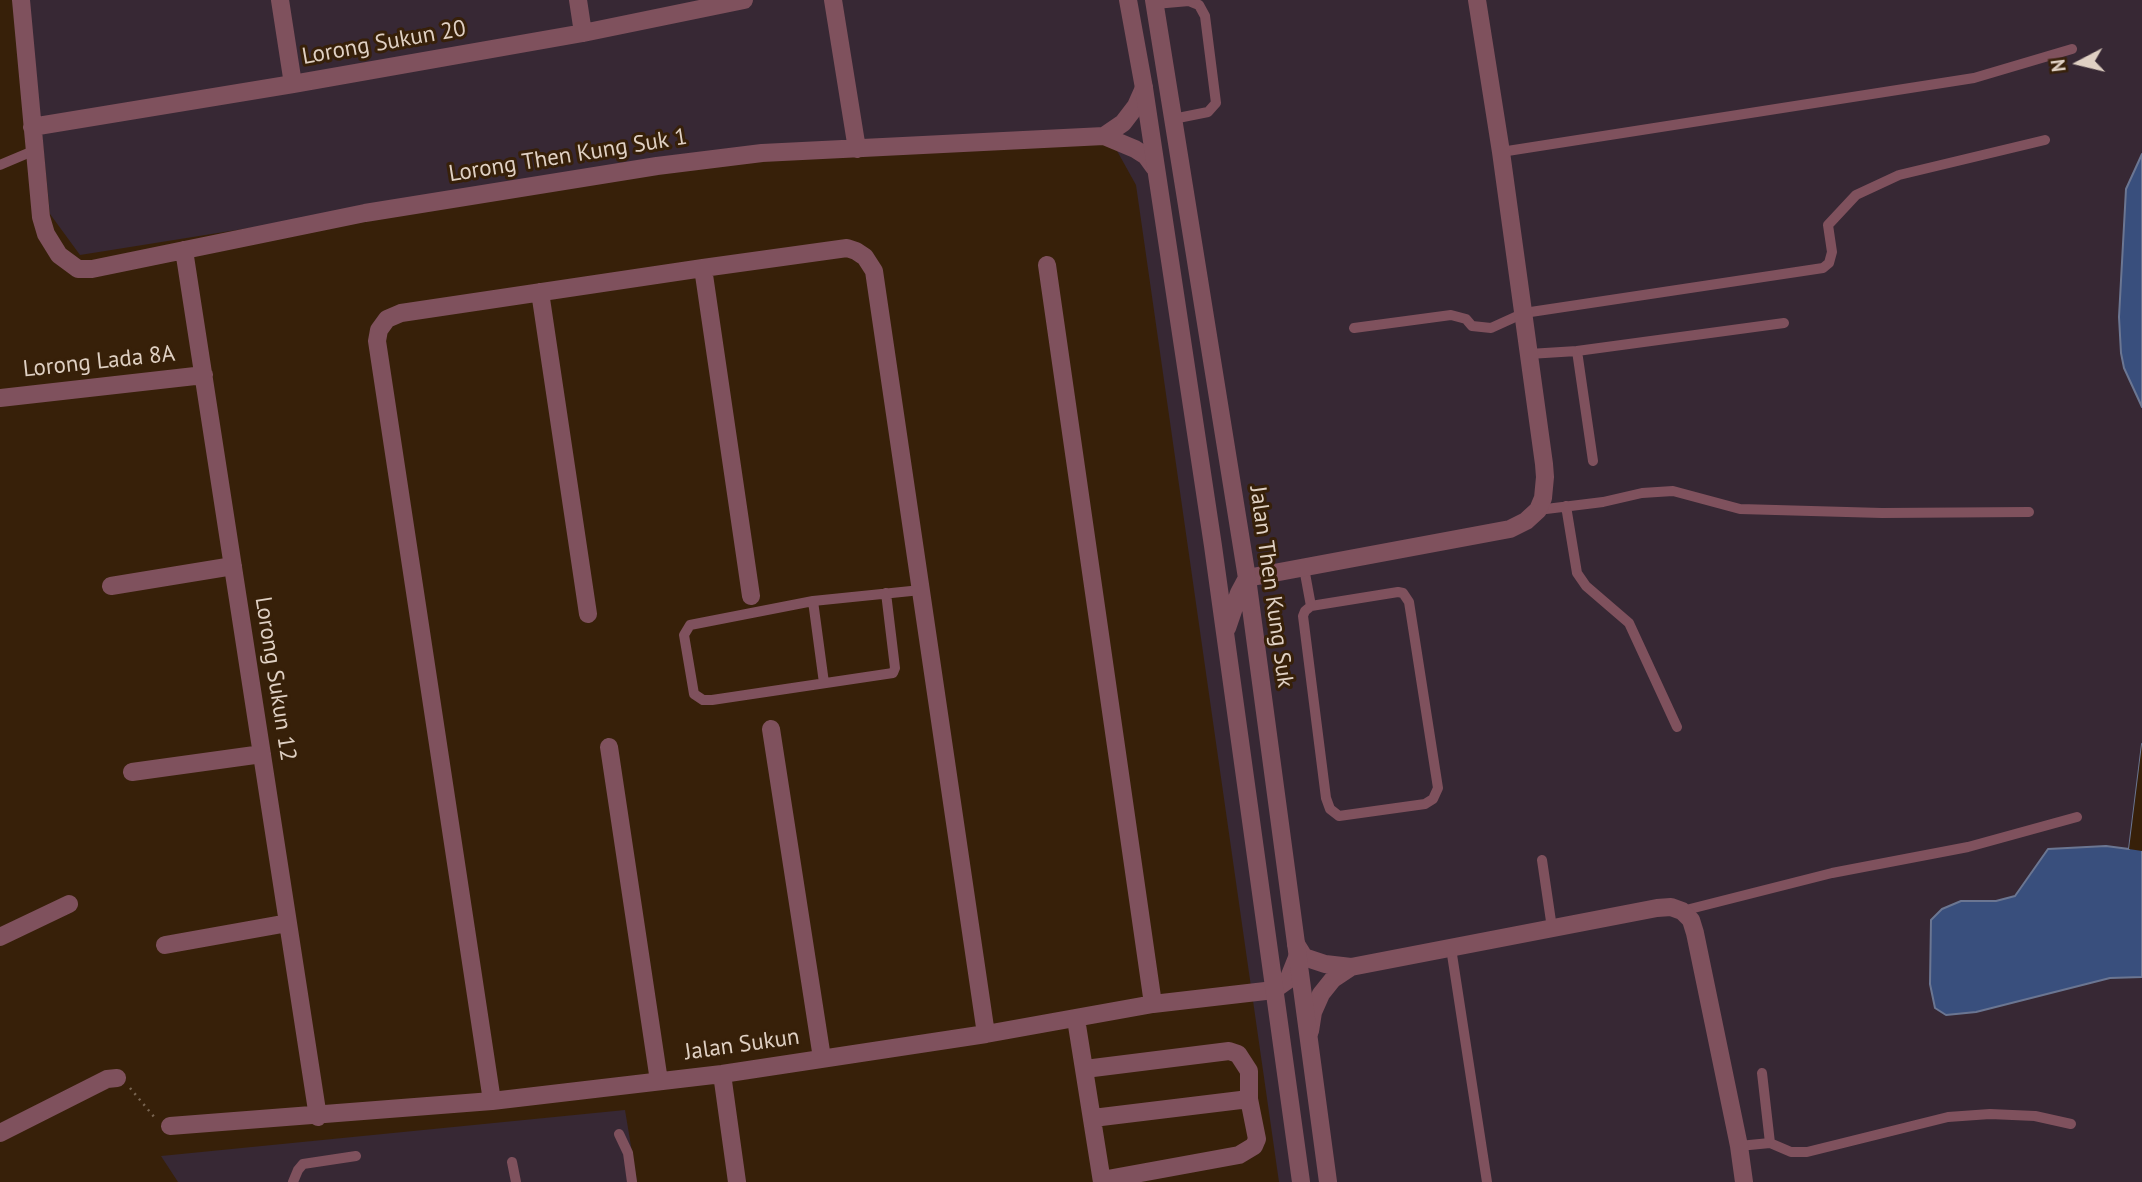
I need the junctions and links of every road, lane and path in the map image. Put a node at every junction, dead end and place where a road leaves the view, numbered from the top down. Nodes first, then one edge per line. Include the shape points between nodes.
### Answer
1 (280, 0) edge
2 (578, 0) edge
3 (744, 0) edge
4 (834, 0) edge
5 (1128, 0) edge
6 (1477, 0) edge
7 (1154, 2) edge
8 (19, 4) edge
9 (583, 33) junction
10 (2072, 49) dead end
11 (293, 84) junction
12 (1144, 88) junction
13 (1173, 119) junction
14 (32, 127) junction
15 (1104, 135) junction
16 (2045, 140) dead end
17 (857, 149) junction
18 (33, 151) junction
19 (1501, 152) junction
20 (0, 165) edge
21 (1154, 167) junction
22 (184, 250) junction
23 (1047, 265) dead end
24 (703, 268) junction
25 (540, 292) junction
26 (1524, 313) junction
27 (1784, 323) dead end
28 (1354, 328) dead end
29 (1577, 351) junction
30 (1530, 354) junction
31 (204, 375) junction
32 (0, 398) edge
33 (1592, 461) dead end
34 (1566, 506) junction
35 (1538, 510) junction
36 (2029, 512) dead end
37 (1213, 546) junction
38 (233, 566) junction
39 (1304, 568) junction
40 (1247, 578) junction
41 (111, 586) dead end
42 (921, 590) junction
43 (886, 593) junction
44 (751, 596) dead end
45 (813, 601) junction
46 (1311, 606) junction
47 (588, 614) dead end
48 (1225, 634) junction
49 (824, 683) junction
50 (1677, 727) dead end
51 (771, 729) dead end
52 (609, 747) dead end
53 (262, 754) junction
54 (132, 772) dead end
55 (2077, 817) dead end
56 (1542, 860) dead end
57 (69, 904) dead end
58 (1682, 911) junction
59 (288, 923) junction
60 (1552, 928) junction
61 (0, 937) edge
62 (164, 946) dead end
63 (1451, 948) junction
64 (1297, 950) junction
65 (1352, 967) junction
66 (1274, 990) junction
67 (1153, 1004) junction
68 (1076, 1019) junction
69 (986, 1034) junction
70 (1309, 1039) junction
71 (822, 1058) junction
72 (1085, 1069) junction
73 (1762, 1073) dead end
74 (722, 1074) junction
75 (117, 1078) joint
76 (659, 1081) junction
77 (1249, 1099) junction
78 (492, 1101) junction
79 (318, 1117) junction
80 (1093, 1118) junction
81 (2071, 1124) dead end
82 (170, 1126) joint
83 (0, 1133) edge
84 (620, 1133) dead end
85 (1770, 1143) junction
86 (1739, 1146) junction
87 (356, 1156) dead end
88 (512, 1162) dead end
89 (1102, 1181) edge
90 (293, 1182) edge
91 (516, 1182) edge
92 (632, 1182) edge
93 (737, 1182) edge
94 (1301, 1182) edge
95 (1328, 1182) edge
96 (1487, 1182) edge
97 (1744, 1182) edge

1 - 11 street
2 - 9 street
3 - 9 street, Lorong Sukun 20
4 - 17 street
5 - 12 street
6 - 19 street
7 - 13 street, Jalan Then Kung Suk
7 - 13 lane via 1189,1 1199,5 1205,16 1216,103 1208,112
8 - 14 street
9 - 11 street, Lorong Sukun 20
10 - 19 lane via 1974,78
11 - 14 street, Lorong Sukun 20
12 - 15 street via 1123,123
12 - 21 street
13 - 40 street, Jalan Then Kung Suk
14 - 18 street
15 - 17 street, Lorong Then Kung Suk 1
15 - 21 street via 1146,156
16 - 26 lane via 1899,175 1856,195 1828,225 1832,252 1823,268
17 - 22 street, Lorong Then Kung Suk 1 via 762,153 657,166 365,213
18 - 20 lane
18 - 22 street, Lorong Then Kung Suk 1 via 41,217 54,248 78,269
19 - 26 street
21 - 37 street
22 - 31 street, Lorong Sukun 12
23 - 67 street
24 - 25 street
24 - 42 street via 847,248 870,264
24 - 44 street
25 - 47 street
25 - 78 street via 393,316 382,324 377,341
26 - 28 lane via 1491,328 1472,327 1466,319 1451,315
26 - 30 street
27 - 29 lane
29 - 30 lane
29 - 33 lane
30 - 35 street via 1545,477
31 - 32 street, Lorong Lada 8A
31 - 38 street, Lorong Sukun 12
34 - 35 lane
34 - 36 lane via 1673,491 1740,509
34 - 50 lane via 1577,573 1629,623
35 - 39 street via 1510,529
37 - 40 street via 1230,572
37 - 48 street
38 - 41 street
38 - 53 street, Lorong Sukun 12
39 - 40 street
39 - 46 lane
40 - 48 street
40 - 64 street, Jalan Then Kung Suk
42 - 43 lane
42 - 69 street
43 - 45 lane
43 - 49 lane via 893,673
45 - 49 lane
45 - 49 lane via 694,623 684,635 694,694 702,700
46 - 46 lane via 1303,622 1330,809 1339,816 1430,802 1438,788 1407,596 1398,592
48 - 66 street
51 - 71 street
52 - 76 street
53 - 54 street
53 - 59 street, Lorong Sukun 12
55 - 58 lane via 1968,847 1832,873
56 - 60 lane
57 - 61 street
58 - 60 street via 1657,908
58 - 86 street via 1695,933
59 - 62 street
59 - 79 street, Lorong Sukun 12
60 - 63 street
63 - 65 street
63 - 96 lane
64 - 65 street via 1325,964
64 - 66 street via 1288,980
64 - 70 street, Jalan Then Kung Suk
65 - 70 street via 1321,994
66 - 67 street, Jalan Sukun
66 - 94 street
67 - 68 street, Jalan Sukun
68 - 69 street, Jalan Sukun
68 - 72 street
69 - 71 street, Jalan Sukun
70 - 95 street, Jalan Then Kung Suk
71 - 74 street, Jalan Sukun
72 - 77 street via 1230,1051 1238,1054 1249,1071
72 - 80 street
73 - 85 lane
74 - 76 street, Jalan Sukun
74 - 93 street
75 - 82 path via 157,1119
75 - 83 street
76 - 78 street, Jalan Sukun
77 - 80 street
77 - 89 street via 1257,1139 1239,1155
78 - 79 street, Jalan Sukun
79 - 82 street, Jalan Sukun
80 - 89 street
81 - 85 lane via 2035,1116 1990,1114 1948,1117 1807,1152 1791,1152
84 - 92 lane
85 - 86 lane
86 - 97 street
87 - 90 lane via 303,1164
88 - 91 lane

